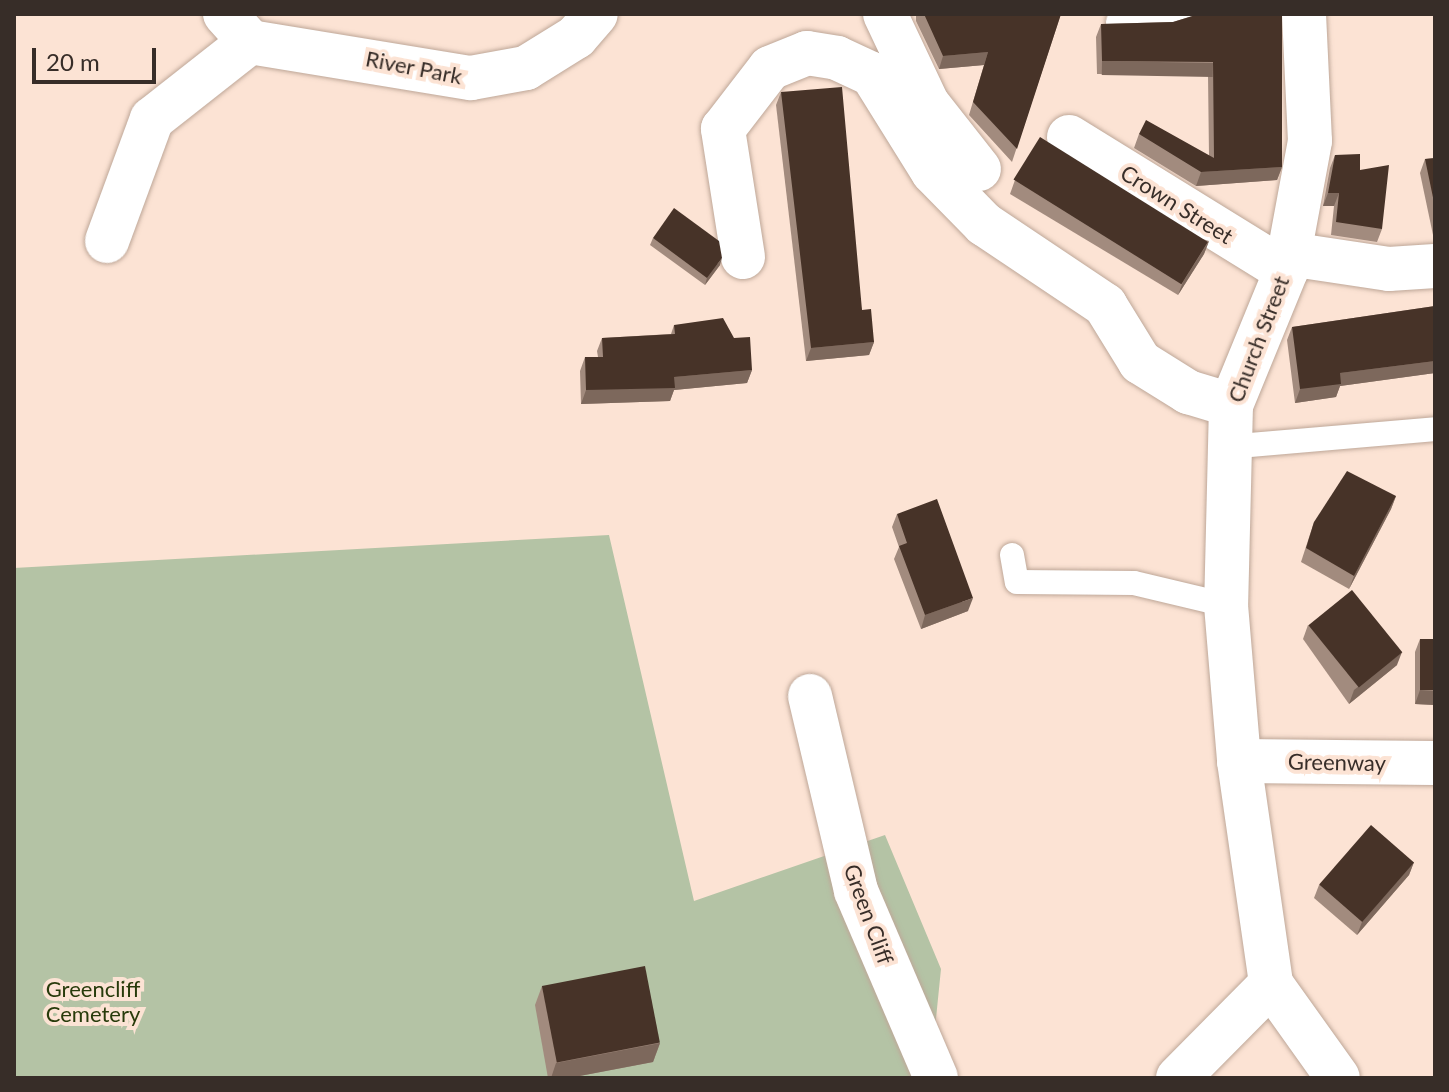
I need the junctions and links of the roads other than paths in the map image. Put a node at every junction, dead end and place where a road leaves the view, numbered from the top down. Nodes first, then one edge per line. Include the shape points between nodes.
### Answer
1 (596, 14) edge
2 (885, 14) edge
3 (1201, 14) edge
4 (1304, 14) edge
5 (1118, 22) edge
6 (237, 28) edge
7 (1069, 137) dead end
8 (979, 169) dead end
9 (107, 241) dead end
10 (743, 257) dead end
11 (1287, 262) junction
12 (1435, 266) edge
13 (1229, 426) junction
14 (1435, 429) edge
15 (1012, 555) dead end
16 (1226, 605) junction
17 (810, 696) dead end
18 (1239, 761) junction
19 (1435, 763) edge
20 (1271, 984) junction
21 (936, 1078) edge
22 (1178, 1078) edge
23 (1338, 1078) edge

1 - 6 street, River Park via 576,37 526,68 471,78
2 - 8 street via 927,103
3 - 5 lane
4 - 11 street, Church Street via 1310,141
6 - 9 street via 152,119
7 - 11 street, Crown Street
10 - 13 street via 723,129 770,68 807,53 837,58 872,74 933,172 984,224 1105,305 1140,362
11 - 12 street via 1389,269
11 - 13 street, Church Street
13 - 14 lane
13 - 16 street, Church Street
15 - 16 lane via 1017,582 1134,583
16 - 18 street, Church Street
17 - 21 street, Green Cliff via 856,891
18 - 19 street, Greenway
18 - 20 street
20 - 22 street
20 - 23 street

